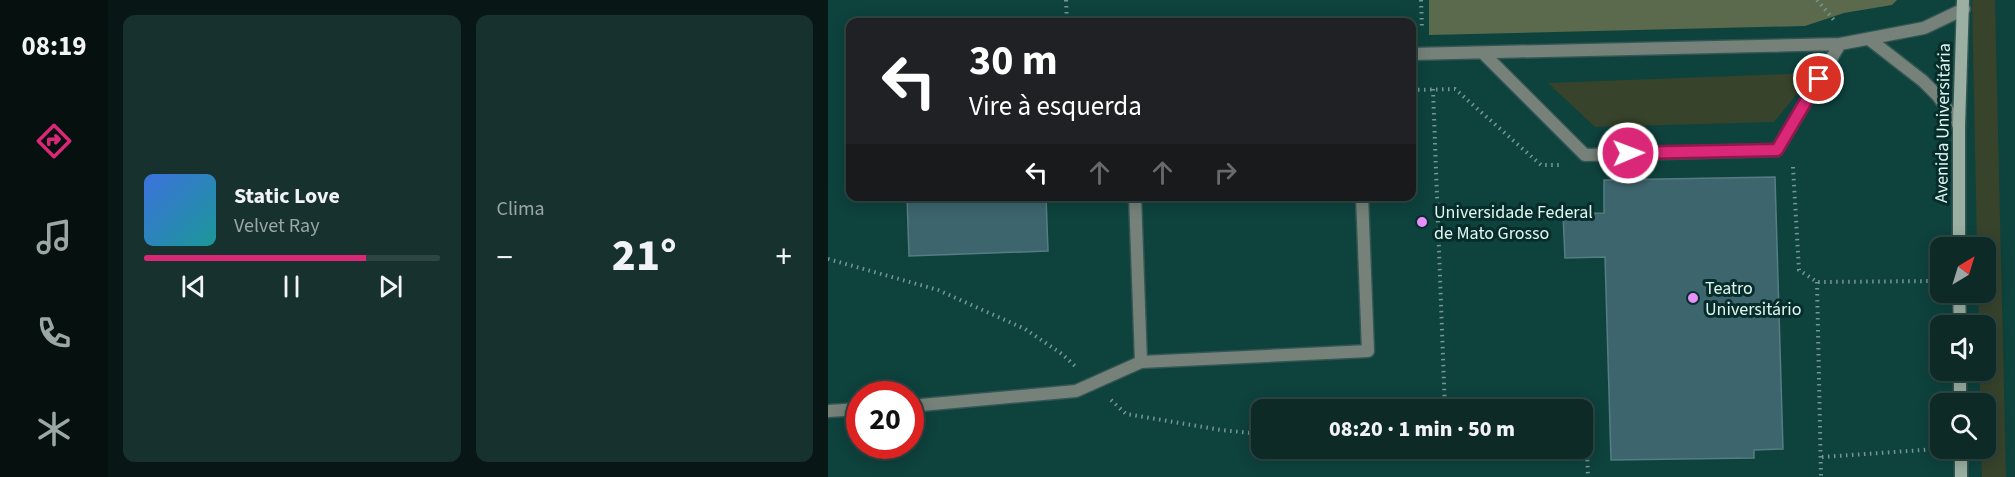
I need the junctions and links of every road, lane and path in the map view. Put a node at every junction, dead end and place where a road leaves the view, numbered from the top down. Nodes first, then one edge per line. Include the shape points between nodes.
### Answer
1 (1066, 0) edge
2 (1421, 0) edge
3 (1817, 0) edge
4 (1963, 4) edge
5 (1067, 18) edge
6 (1836, 22) dead end
7 (1869, 39) junction
8 (1840, 44) junction
9 (1483, 53) junction
10 (1417, 54) edge
11 (1433, 89) junction
12 (1416, 90) edge
13 (1959, 126) junction
14 (1793, 164) dead end
15 (1565, 165) dead end
16 (1135, 201) edge
17 (1362, 201) edge
18 (1959, 237) edge
19 (828, 259) edge
20 (1930, 281) edge
21 (1817, 282) junction
22 (1141, 362) junction
23 (1093, 383) junction
24 (1445, 399) edge
25 (924, 405) edge
26 (846, 410) edge
27 (828, 411) edge
28 (1251, 433) edge
29 (1930, 450) edge
30 (1821, 457) junction
31 (1587, 459) edge
32 (1961, 459) edge
33 (1588, 477) edge
34 (1821, 477) edge
35 (1961, 477) edge

1 - 5 path
2 - 10 path
3 - 6 path
4 - 7 lane via 1924,28
4 - 13 street, Avenida Universitária
7 - 8 lane
7 - 13 lane via 1923,81
8 - 9 lane
8 - 9 lane via 1777,150 1585,154
9 - 10 lane
11 - 12 path
11 - 15 path via 1455,88 1541,165
11 - 24 path
13 - 18 street, Avenida Universitária
14 - 21 path via 1799,270
16 - 22 lane
17 - 22 lane via 1368,351
19 - 23 path via 938,290 1025,329 1062,354
20 - 21 path
21 - 30 path
22 - 23 lane
23 - 25 lane via 1076,391
23 - 28 path via 1126,414
26 - 27 lane
29 - 30 path
30 - 34 path
31 - 33 path
32 - 35 street

